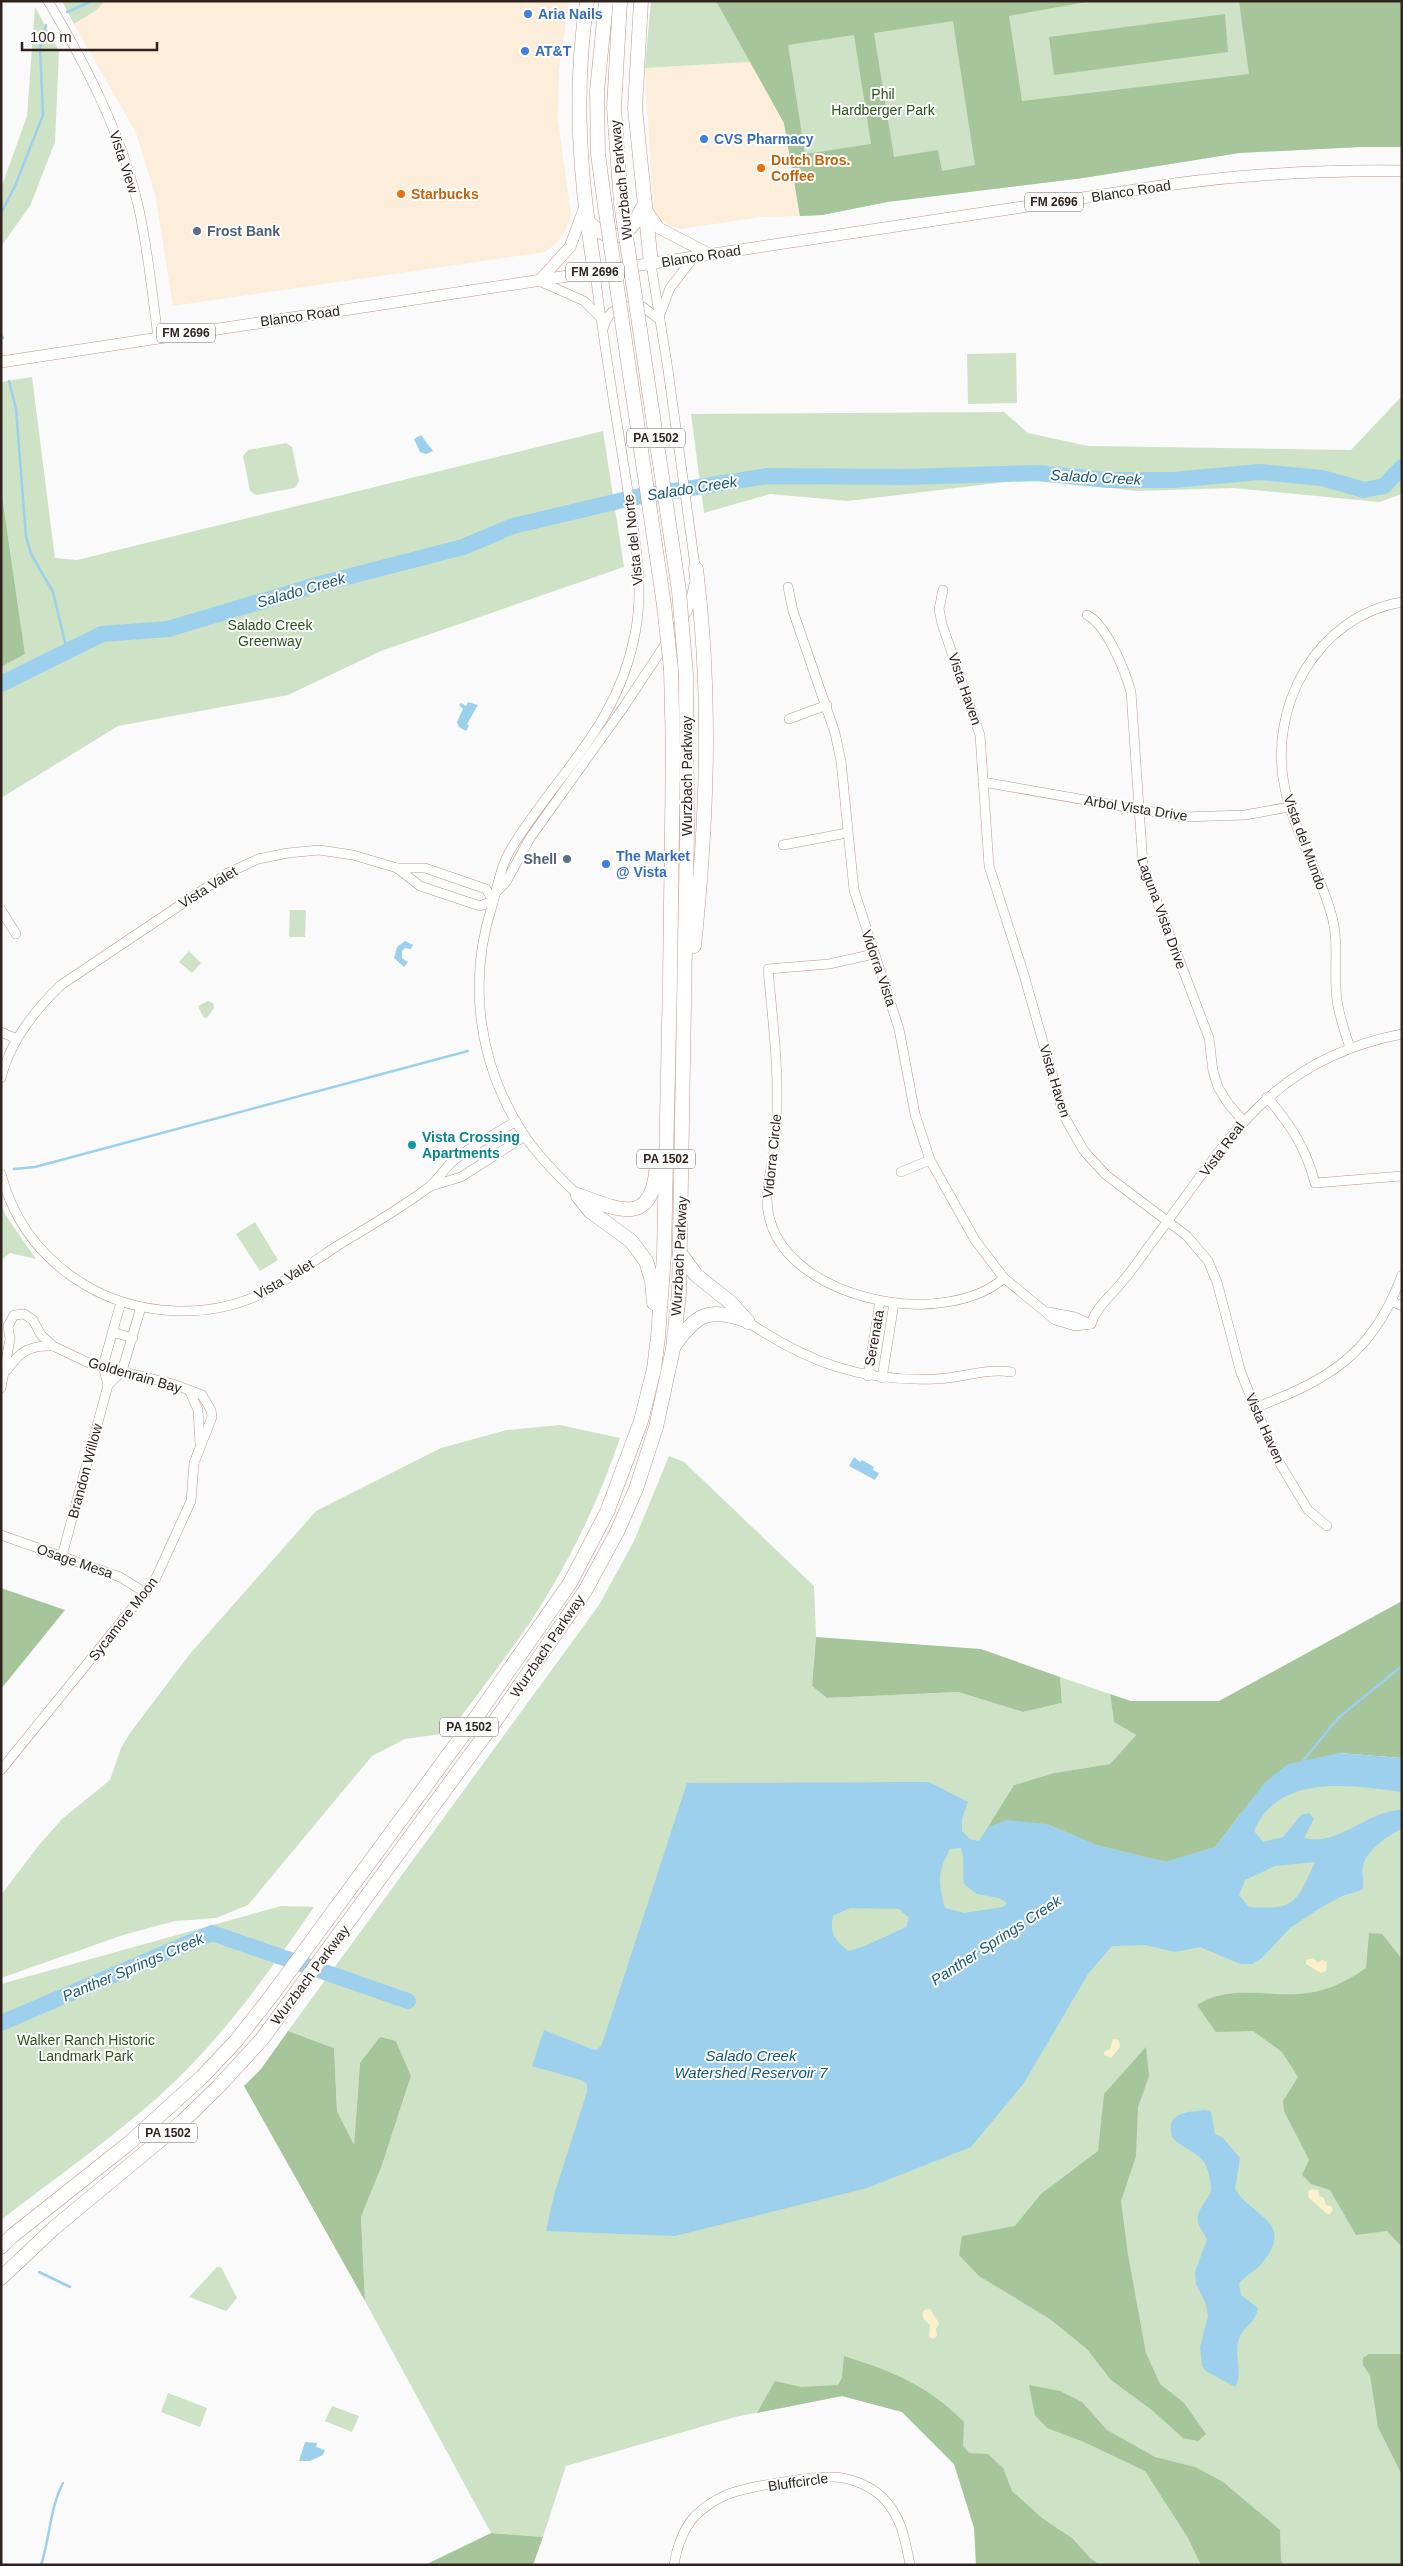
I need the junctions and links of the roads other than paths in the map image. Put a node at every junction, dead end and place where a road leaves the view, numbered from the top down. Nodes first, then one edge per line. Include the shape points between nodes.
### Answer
1 (48, 1) edge
2 (586, 1) edge
3 (606, 1) edge
4 (620, 1) edge
5 (640, 1) edge
6 (1402, 172) edge
7 (644, 207) junction
8 (585, 215) junction
9 (709, 254) junction
10 (694, 257) junction
11 (651, 264) junction
12 (594, 272) junction
13 (539, 281) junction
14 (600, 318) junction
15 (660, 320) junction
16 (603, 329) junction
17 (158, 337) junction
18 (1, 362) edge
19 (696, 569) junction
20 (788, 587) dead end
21 (943, 590) dead end
22 (1402, 602) edge
23 (1087, 615) dead end
24 (827, 705) junction
25 (789, 719) dead end
26 (983, 782) junction
27 (1289, 807) junction
28 (1138, 810) junction
29 (847, 833) junction
30 (783, 845) dead end
31 (397, 868) junction
32 (494, 897) junction
33 (1, 910) edge
34 (16, 934) dead end
35 (874, 954) junction
36 (670, 982) junction
37 (684, 1029) junction
38 (1, 1032) edge
39 (1402, 1034) edge
40 (17, 1040) junction
41 (1350, 1048) junction
42 (5, 1053) edge
43 (1, 1078) edge
44 (1267, 1097) junction
45 (516, 1121) junction
46 (1243, 1121) junction
47 (525, 1136) junction
48 (930, 1160) junction
49 (901, 1172) dead end
50 (1, 1174) edge
51 (1402, 1176) edge
52 (431, 1186) junction
53 (578, 1195) junction
54 (1168, 1221) junction
55 (680, 1253) junction
56 (1402, 1275) edge
57 (1004, 1278) junction
58 (880, 1301) junction
59 (1391, 1301) junction
60 (122, 1302) junction
61 (894, 1303) junction
62 (1402, 1306) edge
63 (141, 1307) junction
64 (748, 1322) junction
65 (1091, 1324) joint
66 (112, 1332) junction
67 (874, 1336) junction
68 (658, 1337) junction
69 (132, 1338) junction
70 (888, 1338) junction
71 (53, 1346) junction
72 (673, 1349) junction
73 (102, 1366) junction
74 (122, 1372) junction
75 (1011, 1372) dead end
76 (5, 1373) junction
77 (868, 1376) junction
78 (882, 1378) junction
79 (108, 1385) junction
80 (1, 1388) edge
81 (190, 1392) junction
82 (1254, 1408) junction
83 (200, 1444) junction
84 (1327, 1526) dead end
85 (1, 1535) edge
86 (62, 1556) junction
87 (146, 1593) junction
88 (1, 1770) edge
89 (5, 2242) edge
90 (31, 2252) junction
91 (1, 2278) edge
92 (1, 2290) edge
93 (674, 2565) edge
94 (910, 2565) edge

1 - 17 street, Vista View via 96,88 125,161 140,215
2 - 8 highway via 578,91
3 - 36 highway, Wurzbach Parkway / PA 1502, bridge via 597,91 598,154 671,669
4 - 37 highway, Wurzbach Parkway / PA 1502, bridge via 614,108 621,203 679,591 686,674 688,774
5 - 7 highway via 634,108
6 - 9 main road, Blanco Road / FM 2696 via 1310,171 1239,176
7 - 8 highway via 634,226 620,235 602,233
7 - 9 main road via 660,228
7 - 11 highway
8 - 12 highway
8 - 13 main road via 570,247
9 - 10 main road, Blanco Road / FM 2696
10 - 11 main road, Blanco Road / FM 2696
10 - 15 street via 670,288
11 - 12 main road, Blanco Road / FM 2696
11 - 15 street
12 - 13 main road, Blanco Road / FM 2696
12 - 14 street, Vista del Norte
13 - 14 street via 584,301
13 - 17 main road, Blanco Road / FM 2696
14 - 16 street, Vista del Norte
15 - 16 street via 647,309 634,306 611,311
15 - 19 street
16 - 32 street, Vista del Norte via 637,556 639,608 635,634 614,700 594,735 510,850 497,878
17 - 18 main road, Blanco Road / FM 2696
19 - 32 street, Vista del Norte via 688,610 530,838
19 - 37 highway via 706,660 706,761 698,904
20 - 24 street, Vidorra Vista via 792,611
21 - 26 street, Vista Haven via 939,609 978,726
22 - 27 street, Vista del Mundo via 1377,607 1348,622 1323,644 1307,665 1293,696 1284,731 1282,763
23 - 28 street, Laguna Vista Drive via 1101,626 1131,692
24 - 25 street
24 - 29 street, Vidorra Vista via 841,761
26 - 28 street, Arbol Vista Drive
26 - 54 street, Vista Haven via 989,866 1064,1116 1077,1141 1101,1170
27 - 28 street, Arbol Vista Drive via 1216,818
27 - 41 street, Vista del Mundo via 1331,912 1337,942 1337,999
28 - 46 street, Laguna Vista Drive via 1143,865 1209,1038 1218,1087
29 - 30 street
29 - 35 street, Vidorra Vista via 854,890
31 - 32 street, Vista Valet via 425,868 486,889
31 - 32 street, Vista Valet via 420,886 480,906
31 - 40 street, Vista Valet via 352,854 318,850 258,859 228,873 77,972 47,999
32 - 45 street, Vista del Norte via 481,943 478,969 480,1015 489,1062
33 - 34 street
35 - 48 street, Vidorra Vista via 899,1029 914,1114
35 - 58 street, Vidorra Circle via 829,964 768,968 777,1102 767,1194 769,1220 781,1246 802,1268 842,1290
36 - 53 highway via 662,1032 653,1190 638,1208 627,1210
36 - 68 highway, Wurzbach Parkway / PA 1502 via 664,1255
37 - 55 highway, Wurzbach Parkway / PA 1502
38 - 40 street
39 - 41 street, Vista Real
40 - 42 street, Vista Valet
41 - 44 street, Vista Real via 1302,1071
42 - 43 street, Vista Valet
44 - 46 street, Vista Real
44 - 51 street via 1298,1137 1315,1183
45 - 47 street, Vista del Norte
45 - 52 street, Vista Valet via 453,1161
46 - 54 street, Vista Real
47 - 52 street, Vista Valet via 461,1177
47 - 53 street, Vista del Norte
48 - 49 street
48 - 57 street, Vidorra Vista via 975,1240
50 - 60 street, Vista Valet via 22,1225 52,1261 91,1288
52 - 63 street, Vista Valet via 280,1284 244,1301 226,1307 190,1310
53 - 68 highway via 590,1211 631,1241 646,1261 652,1281
54 - 65 street, Vista Real via 1123,1282 1096,1312
54 - 82 street, Vista Haven via 1195,1244 1213,1271 1234,1352
55 - 64 highway via 696,1275 731,1303
55 - 72 highway, Wurzbach Parkway / PA 1502
56 - 59 street
57 - 61 street, Vidorra Circle via 985,1290 947,1302
57 - 65 street, Vidorra Vista via 1048,1312
58 - 61 street, Vidorra Circle
58 - 67 street, Serenata
59 - 62 street
59 - 82 street via 1364,1342 1336,1369 1294,1393
60 - 63 street, Vista Valet
60 - 66 street
61 - 70 street, Serenata
63 - 69 street
64 - 72 highway via 727,1314 711,1313 698,1318
64 - 77 street via 798,1353
66 - 69 street
66 - 73 street
67 - 70 street
67 - 77 street, Serenata
68 - 89 highway, Wurzbach Parkway / PA 1502 via 654,1369 634,1440 607,1512 570,1583 477,1716 236,2041 161,2115
69 - 74 street
70 - 78 street, Serenata
71 - 73 street, Goldenrain Bay
71 - 76 street via 27,1348
71 - 76 street via 29,1316 14,1315 8,1326 10,1339
72 - 90 highway, Wurzbach Parkway / PA 1502 via 650,1446 617,1532 585,1591 491,1727 262,2039 218,2087 147,2152 54,2228
73 - 74 street, Goldenrain Bay
73 - 79 street
74 - 79 street
74 - 81 street, Goldenrain Bay via 173,1384
75 - 78 street via 990,1370 939,1379
76 - 80 street
77 - 78 street
79 - 86 street, Brandon Willow
81 - 83 street, Sycamore Moon via 198,1410
81 - 83 street, Sycamore Moon via 202,1395 212,1410 211,1425
82 - 84 street, Vista Haven via 1295,1490 1308,1510
83 - 87 street, Sycamore Moon via 192,1472 190,1501 160,1570
85 - 86 street, Osage Mesa
86 - 87 street, Osage Mesa via 120,1577
87 - 88 street, Sycamore Moon
90 - 91 highway, Wurzbach Parkway / PA 1502
90 - 92 highway
93 - 94 street, Bluffcircle via 677,2546 687,2526 710,2504 728,2494 832,2476 851,2480 880,2495 903,2528

